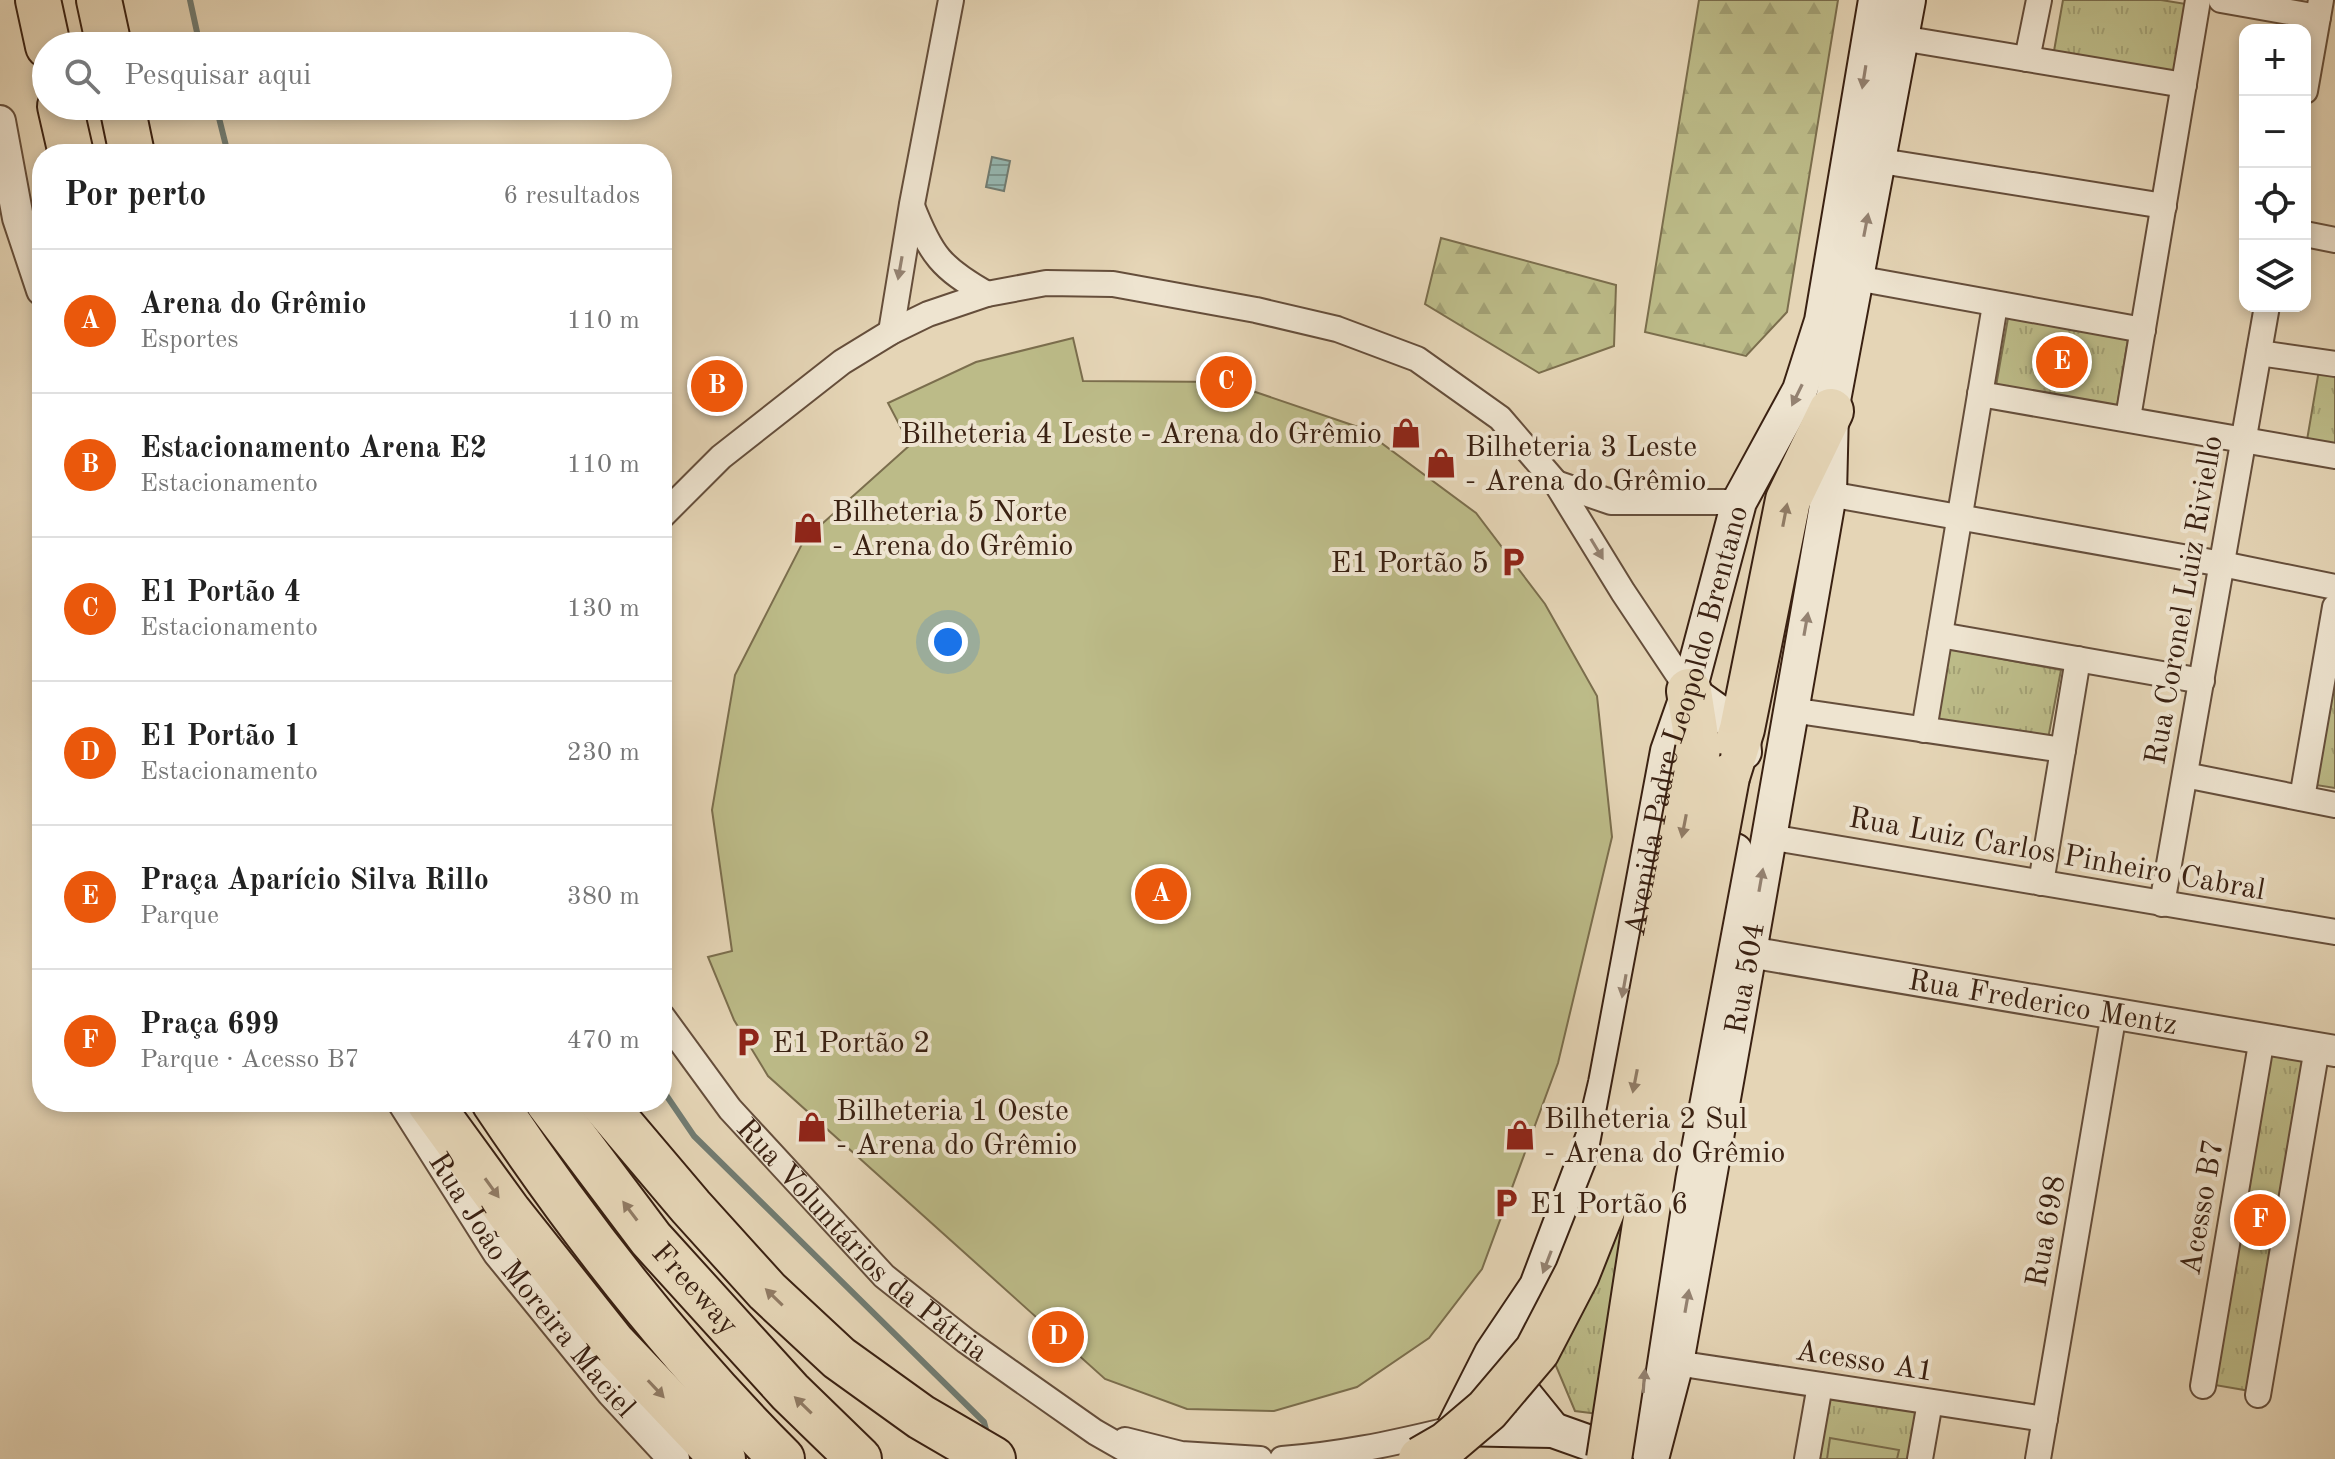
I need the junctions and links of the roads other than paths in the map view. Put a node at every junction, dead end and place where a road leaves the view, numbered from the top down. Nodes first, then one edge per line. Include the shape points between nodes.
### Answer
1 (38, 0) edge
2 (99, 0) edge
3 (951, 0) edge
4 (1876, 0) edge
5 (1908, 0) edge
6 (2039, 0) edge
7 (2198, 0) edge
8 (2221, 0) edge
9 (2320, 8) edge
10 (45, 32) edge
11 (106, 32) edge
12 (1901, 38) junction
13 (2311, 58) edge
14 (2027, 59) junction
15 (2184, 85) junction
16 (63, 120) edge
17 (125, 120) edge
18 (0, 121) edge
19 (69, 144) edge
20 (130, 144) edge
21 (1864, 159) junction
22 (912, 204) junction
23 (2164, 206) junction
24 (2311, 235) edge
25 (2335, 240) edge
26 (32, 260) edge
27 (1856, 278) junction
28 (987, 294) junction
29 (1995, 305) junction
30 (2266, 312) edge
31 (1835, 324) junction
32 (2143, 330) junction
33 (891, 332) junction
34 (2259, 353) junction
35 (2335, 364) edge
36 (1980, 394) junction
37 (1831, 411) junction
38 (2128, 418) junction
39 (2244, 438) junction
40 (2335, 456) edge
41 (1556, 483) junction
42 (1829, 494) junction
43 (1739, 502) junction
44 (672, 506) edge
45 (1960, 518) junction
46 (2222, 564) junction
47 (2335, 587) edge
48 (2335, 607) edge
49 (1940, 635) junction
50 (2078, 659) junction
51 (2202, 681) junction
52 (1689, 691) junction
53 (1791, 710) junction
54 (1742, 729) junction
55 (1924, 730) junction
56 (2063, 750) junction
57 (1713, 763) junction
58 (2185, 775) junction
59 (2302, 798) junction
60 (2335, 805) edge
61 (1769, 837) junction
62 (2041, 883) junction
63 (1727, 897) junction
64 (2162, 904) junction
65 (2335, 932) edge
66 (1749, 952) junction
67 (2114, 1013) junction
68 (672, 1030) edge
69 (2262, 1038) junction
70 (2326, 1049) edge
71 (409, 1112) edge
72 (436, 1112) edge
73 (501, 1112) edge
74 (556, 1112) edge
75 (610, 1112) edge
76 (1492, 1353) junction
77 (1676, 1363) junction
78 (1820, 1385) junction
79 (2203, 1386) dead end
80 (2258, 1395) dead end
81 (1930, 1402) junction
82 (2045, 1419) junction
83 (1553, 1430) junction
84 (1095, 1432) junction
85 (1453, 1444) edge
86 (674, 1459) edge
87 (723, 1459) edge
88 (782, 1459) edge
89 (859, 1459) edge
90 (993, 1459) edge
91 (1142, 1459) edge
92 (1260, 1459) edge
93 (1282, 1459) edge
94 (1421, 1459) edge
95 (1609, 1459) edge
96 (1616, 1459) edge
97 (1639, 1459) edge
98 (1651, 1459) edge
99 (1807, 1459) edge
100 (1920, 1459) edge
101 (2038, 1459) edge

1 - 10 highway
2 - 11 highway
3 - 22 street
4 -> 21 main road, Avenida Padre Leopoldo Brentano
5 - 12 main road, Avenida Padre Leopoldo Brentano
6 - 14 street
7 - 15 street
8 - 9 street
9 - 13 street
12 - 14 street
12 - 21 main road, Avenida Padre Leopoldo Brentano
14 - 15 street
15 - 23 street
16 - 19 highway
17 - 20 highway
18 - 26 street via 18,218
21 - 23 street
27 -> 21 main road, Avenida Padre Leopoldo Brentano
21 - 31 main road, Avenida Padre Leopoldo Brentano
22 - 28 street via 926,243 946,269
22 -> 33 street
23 - 32 street
24 - 25 street
27 - 29 street
27 - 31 main road, Avenida Padre Leopoldo Brentano
28 - 33 street
28 - 41 street via 1046,283 1113,284 1337,329 1417,359 1500,418
29 - 32 street
29 - 36 street
30 - 34 street, Rua Coronel Luiz Riviello
31 - 37 main road, Avenida Padre Leopoldo Brentano
31 -> 43 main road, Avenida Padre Leopoldo Brentano
32 - 38 street
33 - 44 street via 842,362 721,457
34 - 35 street
34 - 39 street, Rua Coronel Luiz Riviello
36 - 38 street
36 - 45 street
37 - 42 main road, Avenida Padre Leopoldo Brentano
54 -> 37 highway via 1788,500
38 - 39 street
39 - 40 street
39 - 46 street, Rua Coronel Luiz Riviello
41 - 43 street via 1611,502
41 -> 52 street
42 - 45 street
53 -> 42 main road, Rua 504
43 - 52 main road, Avenida Padre Leopoldo Brentano
45 - 46 street
45 - 49 street
46 - 47 street
46 - 51 street, Rua Coronel Luiz Riviello
48 - 59 street
49 - 50 street
49 - 55 street
50 - 51 street
50 - 56 street
51 - 58 street, Rua Coronel Luiz Riviello
52 - 54 main road
52 - 57 highway
52 -> 76 main road, Avenida Padre Leopoldo Brentano via 1668,751 1593,1138 1537,1286
53 - 55 street
53 - 61 main road, Rua 504
54 - 57 highway
54 - 63 main road via 1747,779
55 - 56 street
56 - 62 street
57 -> 94 highway, bridge via 1619,1168 1577,1274 1537,1351 1487,1410
57 - 95 highway, bridge
58 - 59 street
58 - 64 street, Rua Coronel Luiz Riviello
59 - 60 street
61 - 62 street, Rua Luiz Carlos Pinheiro Cabral
66 -> 61 main road, Rua 504
62 - 64 street, Rua Luiz Carlos Pinheiro Cabral
63 - 66 main road
97 -> 63 main road via 1654,1302
64 - 65 street, Rua Luiz Carlos Pinheiro Cabral
66 - 67 street, Rua Frederico Mentz
77 -> 66 main road, Rua 504
67 - 69 street, Rua Frederico Mentz
67 - 82 street, Rua 698
68 - 84 street, Rua Voluntários da Pátria via 730,1109 884,1276
69 - 70 street, Rua Frederico Mentz
69 - 79 street, Acesso B7
70 - 80 street
71 - 86 street, Rua João Moreira Maciel via 498,1252
72 -> 87 highway via 613,1343
73 - 88 highway, Freeway via 553,1191 677,1345
89 -> 74 highway, Freeway via 790,1392 651,1239
90 -> 75 highway via 921,1417 839,1358 767,1291
76 - 83 main road
76 - 85 main road, Avenida Padre Leopoldo Brentano
77 - 78 street, Acesso A1
77 - 98 main road, Rua 504
78 - 81 street, Acesso A1
78 - 99 street
81 - 82 street, Acesso A1
81 - 100 street
82 - 101 street, Rua 698
83 - 85 main road
83 - 96 main road via 1598,1446
84 - 91 street, Rua Voluntários da Pátria
84 - 92 street, Rua Voluntários da Pátria via 1181,1454
85 - 93 street

